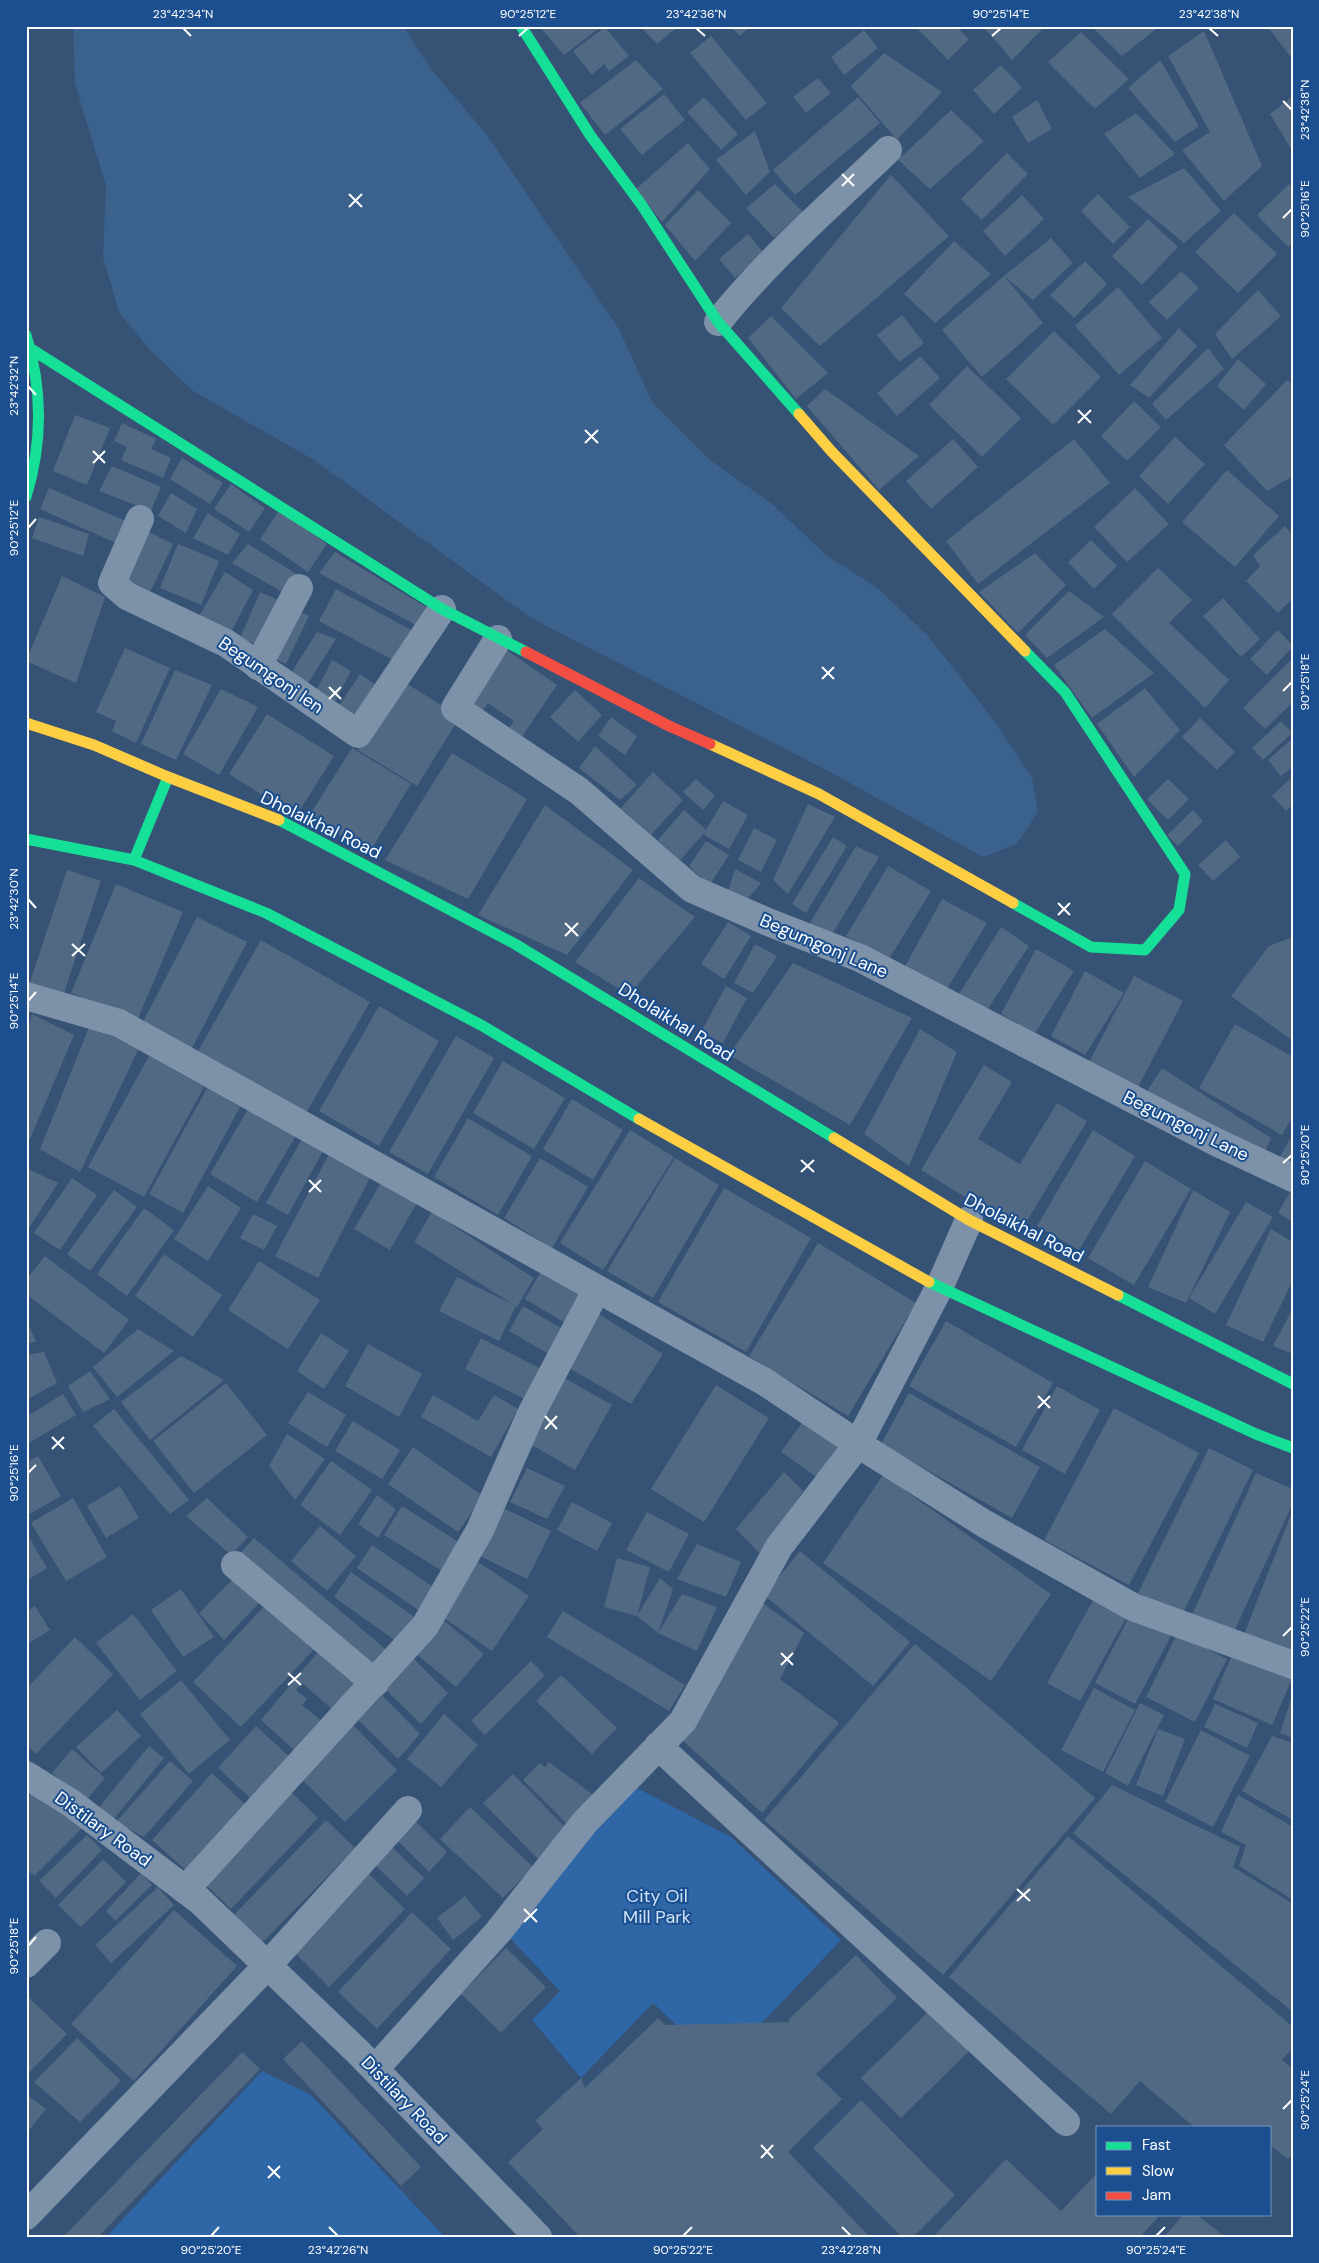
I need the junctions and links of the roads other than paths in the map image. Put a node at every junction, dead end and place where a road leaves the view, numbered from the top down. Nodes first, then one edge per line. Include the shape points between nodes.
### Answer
1 (521, 26) edge
2 (888, 150) dead end
3 (718, 322) junction
4 (26, 335) edge
5 (31, 348) junction
6 (26, 497) edge
7 (140, 518) dead end
8 (299, 588) dead end
9 (442, 609) junction
10 (498, 639) junction
11 (258, 666) junction
12 (26, 723) edge
13 (168, 777) junction
14 (26, 839) edge
15 (134, 860) junction
16 (26, 996) edge
17 (1293, 1178) edge
18 (968, 1220) junction
19 (939, 1288) junction
20 (597, 1289) junction
21 (1293, 1384) edge
22 (858, 1444) junction
23 (1293, 1448) edge
24 (235, 1565) dead end
25 (1293, 1665) edge
26 (375, 1683) junction
27 (658, 1746) junction
28 (26, 1775) edge
29 (408, 1810) dead end
30 (185, 1890) junction
31 (47, 1943) dead end
32 (26, 1964) edge
33 (266, 1967) junction
34 (375, 2069) junction
35 (1066, 2122) dead end
36 (26, 2216) edge
37 (538, 2237) edge

1 - 3 main road via 590,135 641,204
2 - 3 street via 777,256
3 - 10 main road via 832,452 1065,692 1185,874 1179,910 1145,950 1090,947 819,794 669,726
4 - 5 main road
5 - 6 main road via 42,416 39,456
5 - 9 main road
7 - 11 street, Begumgonj len via 112,583 127,596 226,643
8 - 11 street
9 - 10 main road
9 - 11 street, Begumgonj len via 358,734
10 - 17 street, Begumgonj Lane via 455,708 579,791 692,889 860,958 1216,1142
12 - 13 main road, Dholaikhal Road via 94,744
13 - 15 main road
13 - 18 main road, Dholaikhal Road via 281,821 515,944
14 - 15 main road
15 - 19 main road via 266,913 481,1025 703,1157
16 - 20 street via 119,1023
18 - 19 street
18 - 21 main road, Dholaikhal Road
19 - 22 street
19 - 23 main road
20 - 22 street via 765,1382
20 - 26 street via 530,1414 475,1539 425,1626
22 - 25 street via 985,1524 1133,1607
22 - 27 street via 779,1547 683,1721
24 - 26 street
26 - 30 street
27 - 34 street via 585,1822 498,1932
27 - 35 street
28 - 30 street, Distilary Road via 71,1803
29 - 33 street
30 - 33 street, Distilary Road
31 - 32 street
33 - 34 street, Distilary Road
33 - 36 street
34 - 37 street, Distilary Road

